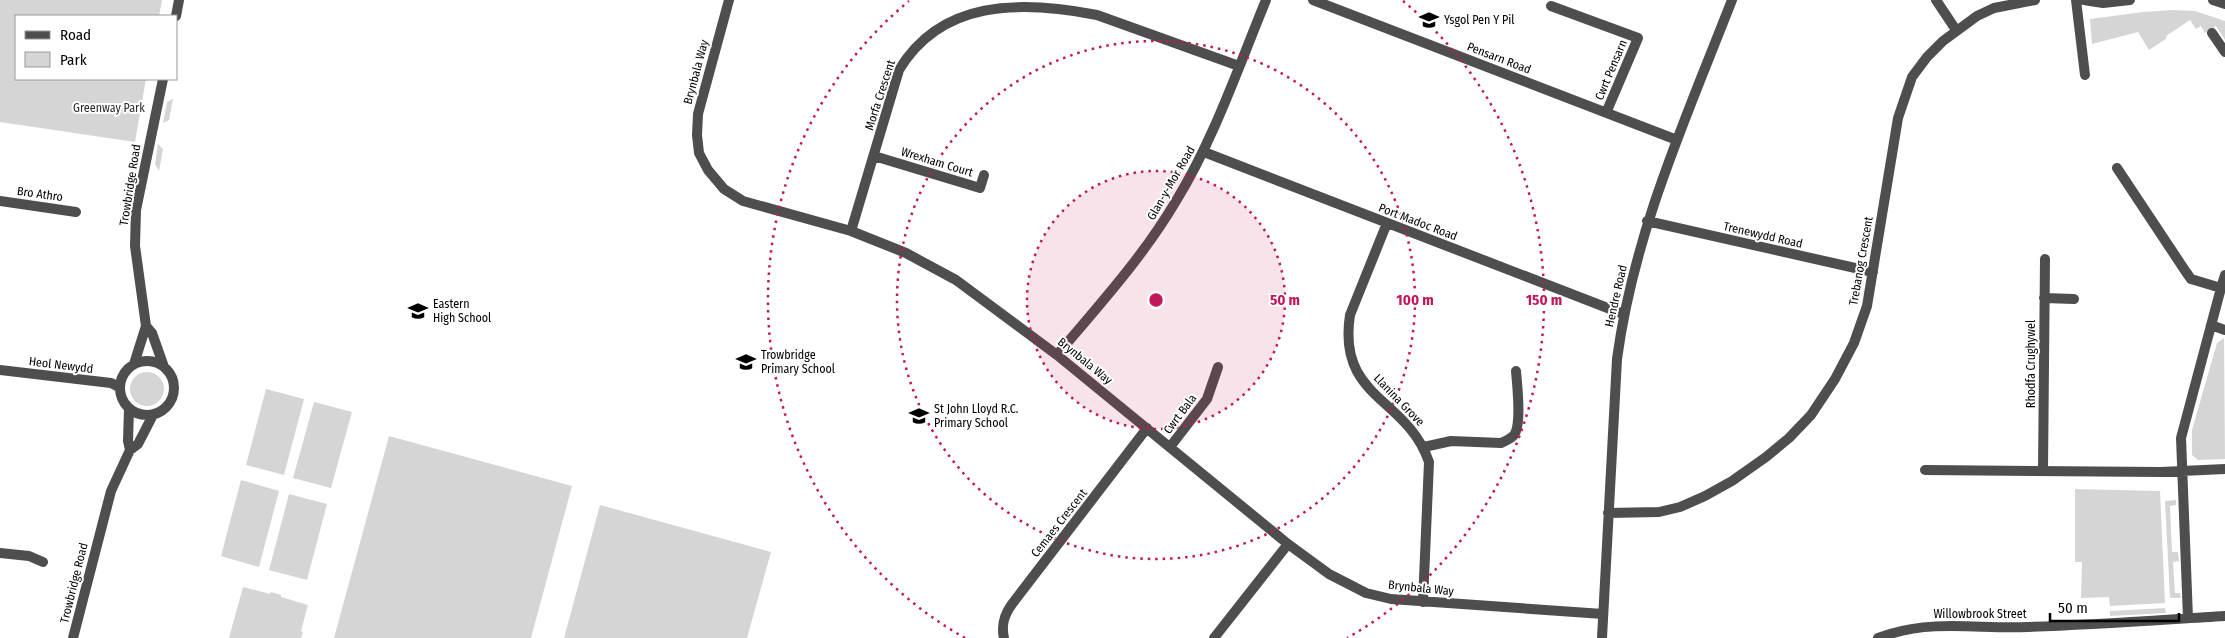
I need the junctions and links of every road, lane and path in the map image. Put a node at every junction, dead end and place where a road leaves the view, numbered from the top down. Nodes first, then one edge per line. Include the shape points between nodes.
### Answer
1 (179, 0) edge
2 (729, 0) edge
3 (1266, 0) edge
4 (1313, 0) edge
5 (1732, 0) edge
6 (1936, 0) edge
7 (2035, 0) edge
8 (2076, 0) edge
9 (2084, 0) edge
10 (2130, 0) edge
11 (2214, 0) edge
12 (2225, 4) edge
13 (1552, 6) dead end
14 (176, 15) edge
15 (1956, 30) junction
16 (2212, 33) dead end
17 (2225, 52) edge
18 (1239, 66) junction
19 (2085, 76) dead end
20 (163, 80) edge
21 (1606, 113) junction
22 (1676, 140) junction
23 (1204, 152) junction
24 (874, 156) junction
25 (2117, 168) dead end
26 (984, 175) dead end
27 (0, 201) edge
28 (76, 212) dead end
29 (1647, 221) junction
30 (1388, 223) junction
31 (851, 231) junction
32 (2045, 258) dead end
33 (1873, 272) junction
34 (2225, 275) edge
35 (2221, 288) junction
36 (2044, 298) junction
37 (2074, 299) dead end
38 (1623, 314) junction
39 (2211, 325) junction
40 (146, 326) junction
41 (2225, 330) edge
42 (1058, 355) junction
43 (134, 364) junction
44 (164, 367) junction
45 (1218, 368) dead end
46 (0, 370) edge
47 (1516, 371) dead end
48 (119, 387) junction
49 (129, 409) junction
50 (153, 415) junction
51 (1147, 428) junction
52 (1170, 447) junction
53 (1424, 447) junction
54 (130, 450) junction
55 (2225, 469) edge
56 (1926, 470) dead end
57 (2042, 470) junction
58 (2181, 472) junction
59 (1608, 513) junction
60 (1288, 544) junction
61 (0, 553) edge
62 (44, 562) dead end
63 (1423, 602) junction
64 (1603, 614) junction
65 (2225, 616) edge
66 (2188, 618) junction
67 (1890, 636) edge
68 (73, 638) edge
69 (1004, 638) edge
70 (1214, 638) edge
71 (1602, 638) edge
72 (1878, 638) edge

1 - 14 street
2 - 31 street, Brynbala Way via 698,114 699,153 724,189 743,201
3 - 18 street, Glan-y-Mor Road
4 - 21 street, Pensarn Road
5 - 22 street, Hendre Road
6 - 15 street
7 - 15 street, Trebanog Crescent via 1994,8
8 - 19 street
9 - 10 street via 2103,3
11 - 12 street
13 - 21 street, Cwrt Pensarn via 1638,38
15 - 33 street, Trebanog Crescent via 1926,57 1905,94 1898,118
16 - 17 street
18 - 23 street, Glan-y-Mor Road
18 - 24 street, Morfa Crescent via 1074,9 1027,1 983,2 948,16 915,43 899,70
20 - 40 street, Trowbridge Road via 135,228
21 - 22 street, Pensarn Road
22 - 29 street, Hendre Road
23 - 30 street, Port Madoc Road
23 - 42 street, Glan-y-Mor Road via 1156,233
24 - 26 street, Wrexham Court via 980,188
24 - 31 street, Morfa Crescent
25 - 35 street via 2191,278
27 - 28 street, Bro Athro
29 - 33 street, Trenewydd Road
29 - 38 street, Hendre Road
30 - 38 street, Port Madoc Road
30 - 53 street, Llanina Grove via 1350,315 1348,347 1352,363 1362,380 1404,421
31 - 42 street, Brynbala Way via 906,253 956,280
32 - 36 street, Rhodfa Crughywel
33 - 59 street, Trebanog Crescent via 1867,306 1854,343 1811,415 1789,438 1732,481 1688,503 1659,512
34 - 35 street
35 - 39 street
36 - 37 street
36 - 57 street, Rhodfa Crughywel
38 - 59 street, Hendre Road via 1617,359
39 - 41 street
39 - 58 street via 2180,438
40 - 43 street, Trowbridge Road
40 - 44 street, Trowbridge Road via 152,333
42 - 51 street, Brynbala Way
43 - 44 street via 149,360
43 - 48 street, Trowbridge Road via 125,371
44 - 50 street, Trowbridge Road via 170,373 174,390 168,406
45 - 52 street, Cwrt Bala via 1207,399
46 - 48 street, Heol Newydd via 111,383
47 - 53 street via 1518,425 1508,440 1501,443 1451,441
48 - 49 street, Trowbridge Road
49 - 50 street via 136,414
49 - 54 street, Trowbridge Road
50 - 54 street, Trowbridge Road via 138,444
51 - 52 street, Brynbala Way
51 - 69 street, Cemaes Crescent via 1005,614
52 - 60 street, Brynbala Way
53 - 63 street, Llanina Grove via 1429,462 1429,480
54 - 68 street, Trowbridge Road via 111,492
55 - 58 street
56 - 57 street
57 - 58 street
58 - 66 street
59 - 64 street, Hendre Road
60 - 63 street, Brynbala Way via 1329,574 1366,593
60 - 70 street
61 - 62 street via 29,556
63 - 64 street, Brynbala Way
64 - 71 street, Hendre Road
65 - 66 street, Willowbrook Street
66 - 67 street, Willowbrook Street via 2026,627 1933,626
67 - 72 street, Willowbrook Street

